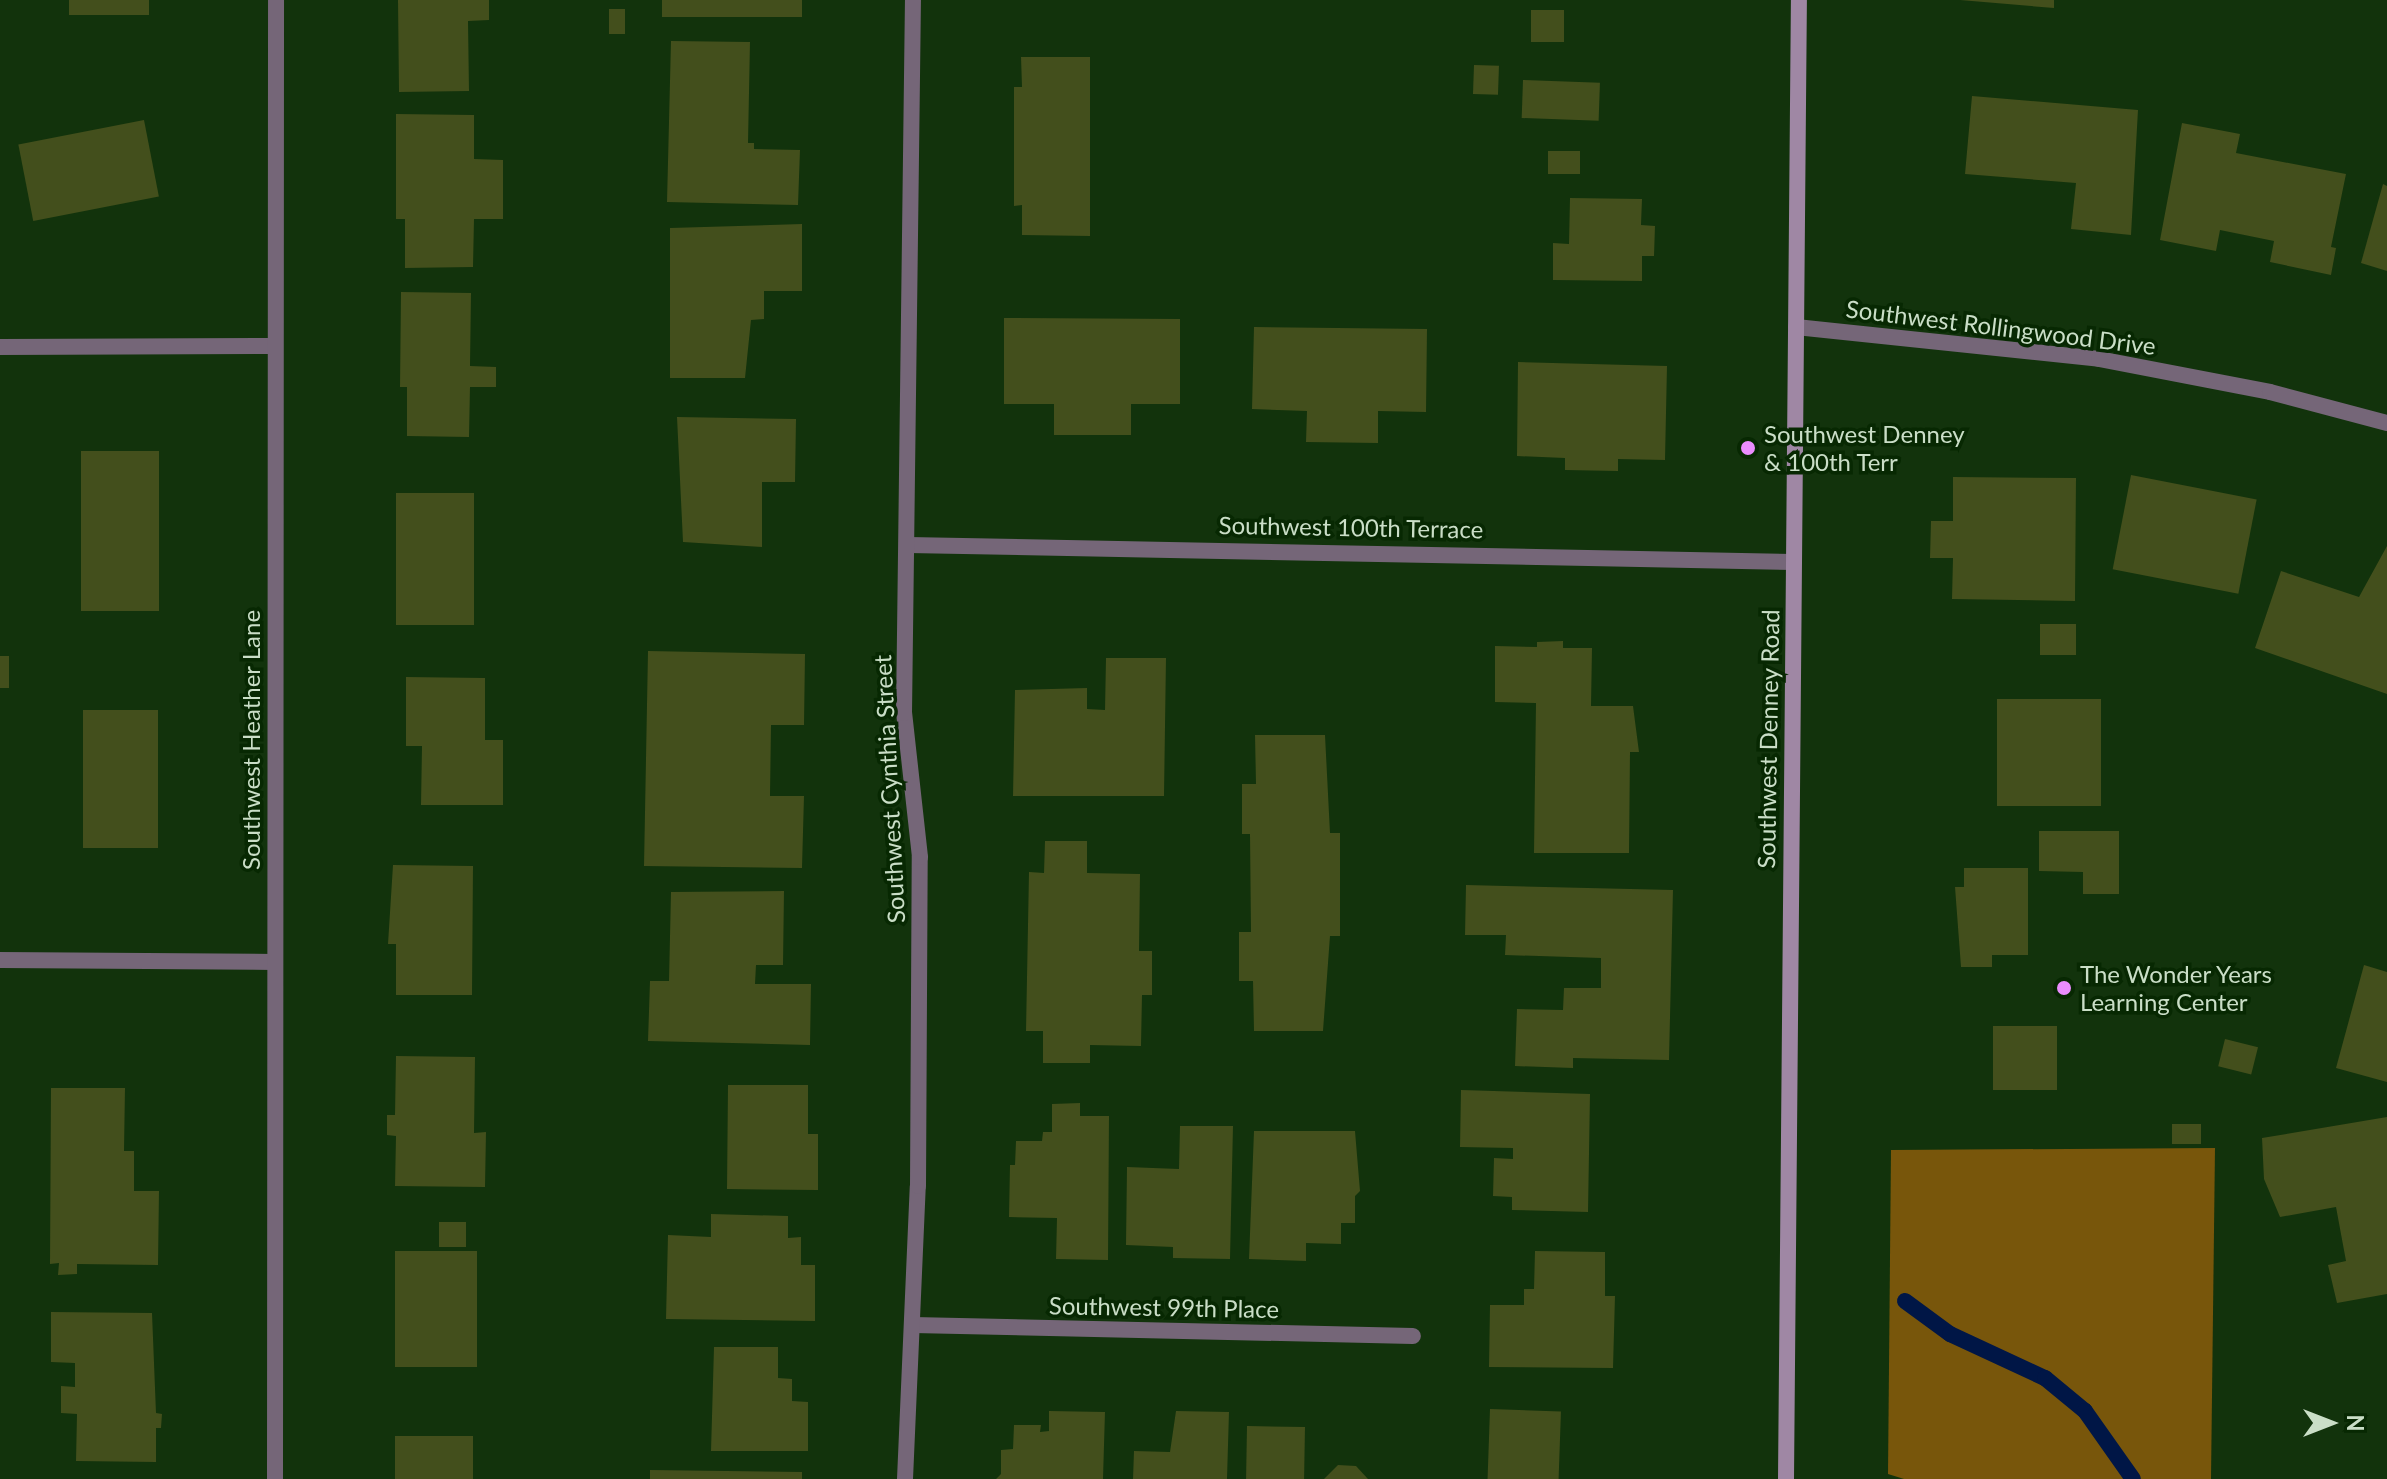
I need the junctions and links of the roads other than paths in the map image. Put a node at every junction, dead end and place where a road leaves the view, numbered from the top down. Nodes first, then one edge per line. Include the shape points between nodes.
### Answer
1 (276, 0) edge
2 (913, 0) edge
3 (1799, 0) edge
4 (1796, 327) junction
5 (274, 346) junction
6 (0, 347) edge
7 (2387, 423) edge
8 (908, 545) junction
9 (1794, 562) junction
10 (0, 960) edge
11 (275, 962) junction
12 (913, 1325) junction
13 (1413, 1336) dead end
14 (275, 1479) edge
15 (905, 1479) edge
16 (1786, 1479) edge

1 - 5 street, Southwest Heather Lane
2 - 8 street, Southwest Cynthia Street
3 - 4 street, Southwest Denney Road
4 - 7 street, Southwest Rollingwood Drive via 2099,359 2270,392
4 - 9 street, Southwest Denney Road
5 - 6 street
5 - 11 street, Southwest Heather Lane
8 - 9 street, Southwest 100th Terrace
8 - 12 street, Southwest Cynthia Street via 904,713 920,857
9 - 16 street, Southwest Denney Road
10 - 11 street
11 - 14 street, Southwest Heather Lane
12 - 13 street, Southwest 99th Place
12 - 15 street, Southwest Cynthia Street

